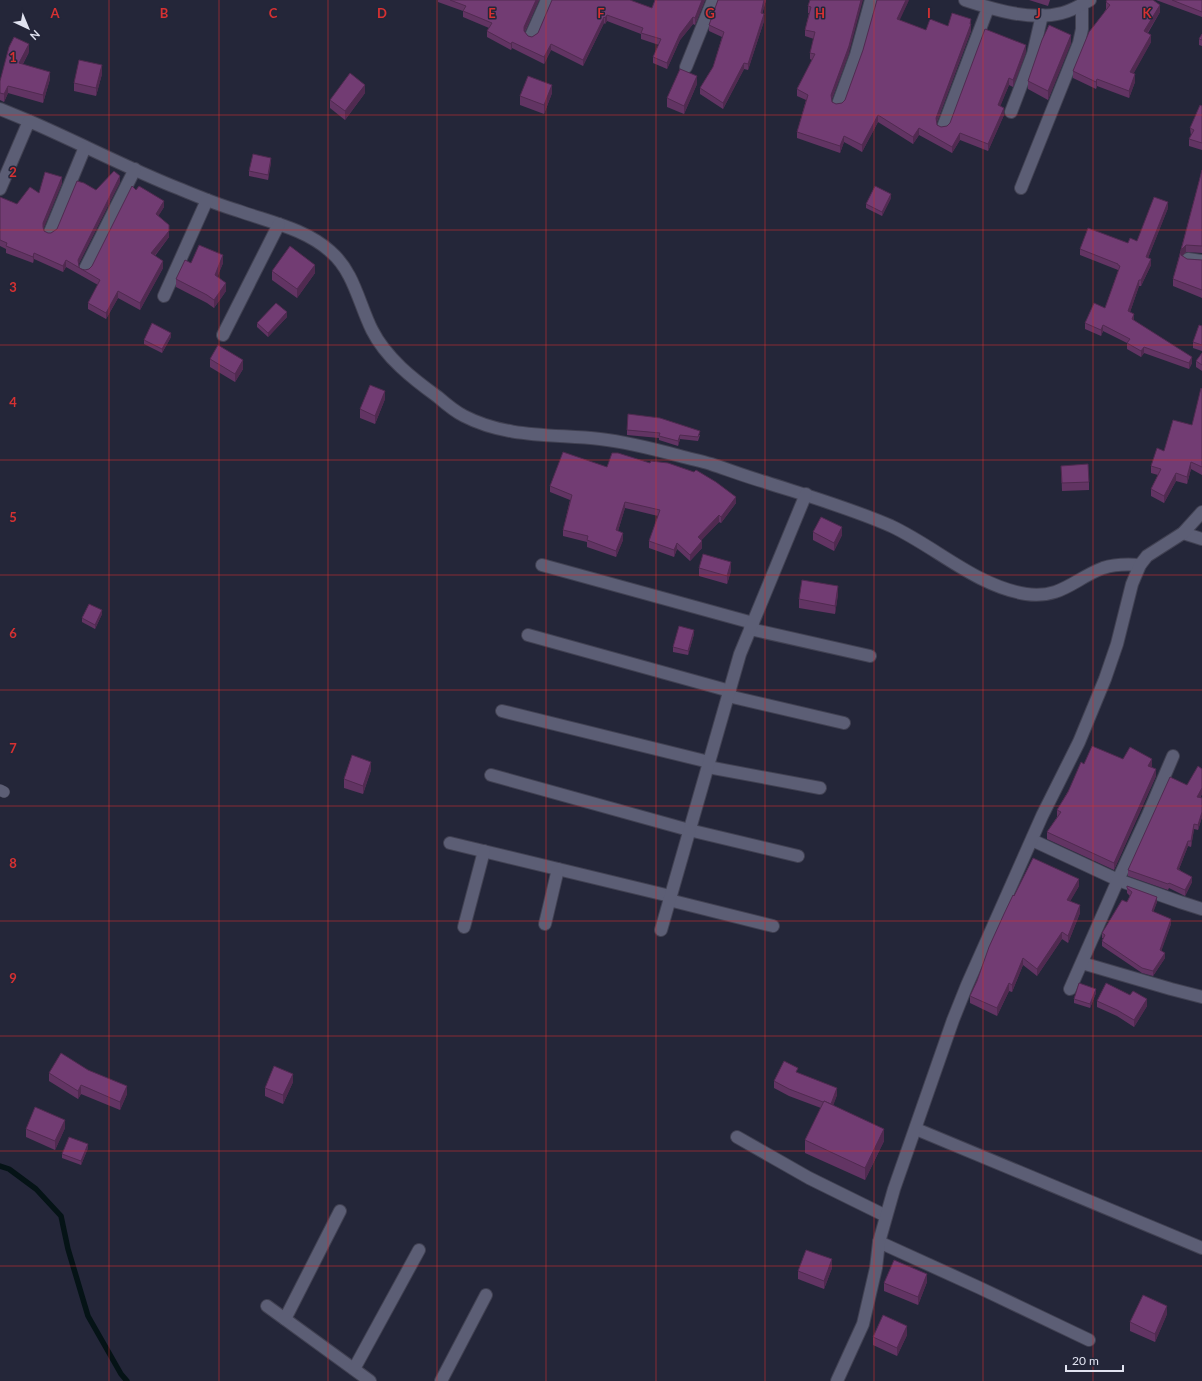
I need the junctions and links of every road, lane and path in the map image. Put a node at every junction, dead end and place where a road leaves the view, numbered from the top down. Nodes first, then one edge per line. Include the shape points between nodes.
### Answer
1 (547, 0) edge
2 (713, 0) edge
3 (871, 0) edge
4 (970, 1) edge
5 (1086, 2) edge
6 (988, 8) junction
7 (1042, 15) junction
8 (531, 36) edge
9 (686, 67) dead end
10 (838, 104) edge
11 (0, 109) edge
12 (1011, 112) dead end
13 (29, 121) junction
14 (943, 127) edge
15 (85, 147) junction
16 (135, 169) junction
17 (1022, 188) dead end
18 (0, 189) edge
19 (207, 200) junction
20 (279, 224) junction
21 (50, 232) edge
22 (1188, 259) edge
23 (1202, 261) edge
24 (85, 269) edge
25 (164, 296) dead end
26 (223, 334) dead end
27 (806, 494) junction
28 (1202, 512) edge
29 (1183, 533) junction
30 (1202, 539) edge
31 (1140, 564) junction
32 (542, 565) dead end
33 (752, 626) junction
34 (528, 635) dead end
35 (870, 656) dead end
36 (729, 693) junction
37 (502, 711) dead end
38 (844, 723) dead end
39 (1173, 756) dead end
40 (708, 765) junction
41 (491, 775) dead end
42 (820, 788) dead end
43 (689, 830) junction
44 (1032, 840) junction
45 (450, 843) dead end
46 (484, 851) junction
47 (798, 856) dead end
48 (558, 869) junction
49 (1118, 880) junction
50 (670, 898) junction
51 (1202, 909) edge
52 (545, 924) dead end
53 (773, 926) dead end
54 (464, 928) dead end
55 (661, 930) dead end
56 (1082, 963) junction
57 (1070, 989) dead end
58 (1202, 997) edge
59 (916, 1129) junction
60 (737, 1137) dead end
61 (340, 1212) dead end
62 (886, 1216) junction
63 (879, 1242) junction
64 (1202, 1248) edge
65 (419, 1250) dead end
66 (486, 1295) dead end
67 (267, 1306) dead end
68 (286, 1319) junction
69 (1089, 1340) dead end
70 (354, 1369) junction
71 (370, 1381) edge
72 (441, 1381) edge
73 (837, 1381) edge

1 - 8 street
2 - 9 street
3 - 10 street via 856,55
4 - 6 street
5 - 7 street via 1062,13
5 - 17 street via 1079,43
6 - 7 street
6 - 14 street
7 - 12 street via 1033,54
11 - 13 street
13 - 15 street
13 - 18 street
15 - 16 street
15 - 21 street
16 - 19 street
16 - 24 street
19 - 20 street
19 - 25 street
20 - 26 street
20 - 27 street via 310,237 332,253 352,280 365,316 384,348 412,378 461,414 476,421 525,434 601,439 657,450
22 - 23 street
27 - 31 street via 893,527 973,574 1022,593 1046,594 1072,586 1106,567
27 - 33 street
28 - 29 street
29 - 30 street
29 - 31 street via 1147,556
31 - 44 street via 1105,679 1079,742
32 - 33 street
33 - 35 street
33 - 36 street via 740,654
34 - 36 street
36 - 38 street
36 - 40 street
37 - 40 street
39 - 49 street
40 - 42 street
40 - 43 street
41 - 43 street
43 - 47 street
43 - 50 street
44 - 49 street
44 - 59 street via 966,985
45 - 46 street
46 - 48 street
46 - 54 street
48 - 50 street
48 - 52 street
49 - 51 street
49 - 56 street
50 - 53 street
50 - 55 street
56 - 57 street
56 - 58 street
59 - 62 street
59 - 64 street
60 - 62 street via 810,1178
61 - 68 street
62 - 63 street
63 - 69 street
63 - 73 street via 876,1268 862,1324
65 - 70 street
66 - 72 street
67 - 68 street
68 - 70 street
70 - 71 street

